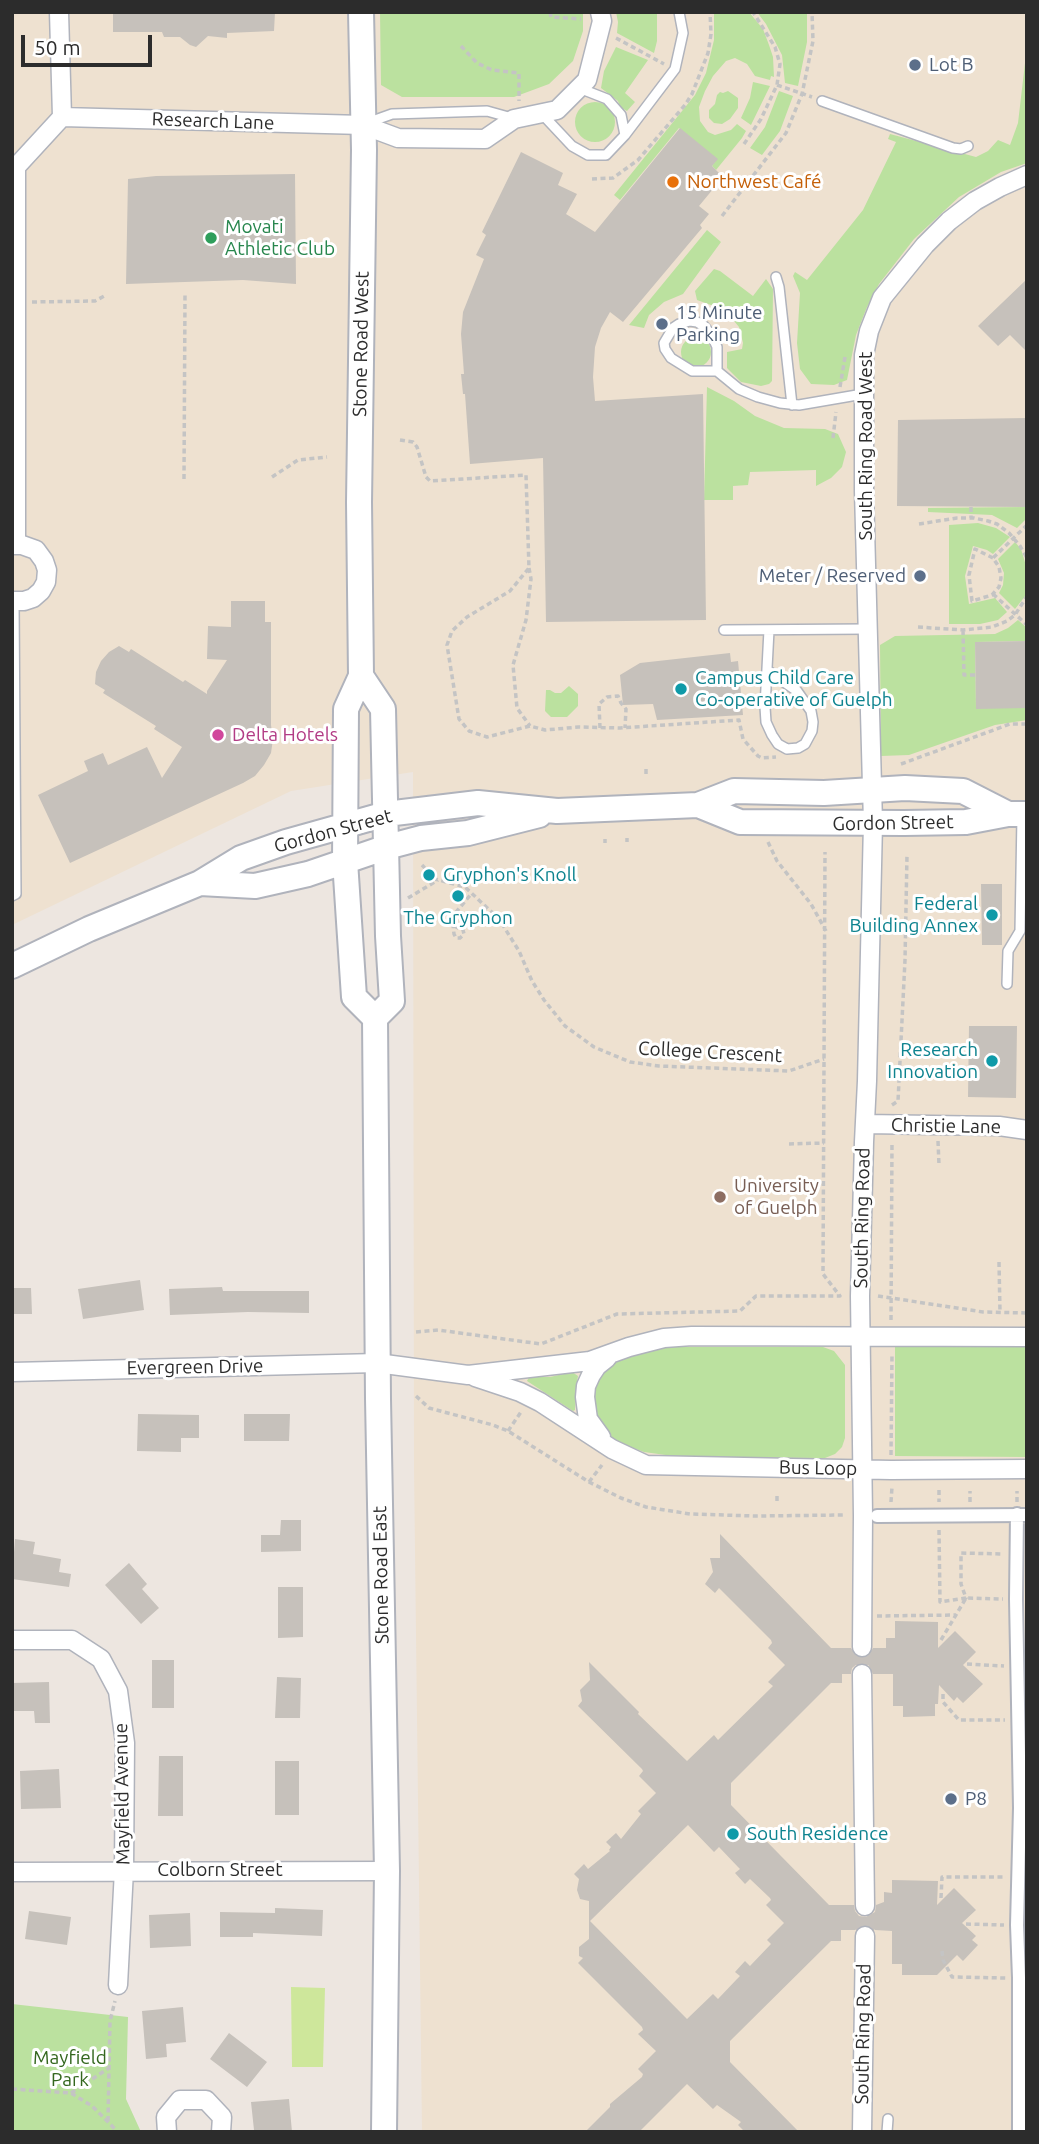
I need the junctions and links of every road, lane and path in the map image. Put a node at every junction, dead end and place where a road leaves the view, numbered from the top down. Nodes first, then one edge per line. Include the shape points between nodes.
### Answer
1 (59, 12) edge
2 (360, 12) edge
3 (550, 12) edge
4 (600, 12) edge
5 (679, 12) edge
6 (710, 12) edge
7 (753, 12) edge
8 (812, 12) edge
9 (581, 19) dead end
10 (616, 38) dead end
11 (461, 46) dead end
12 (666, 65) dead end
13 (689, 78) dead end
14 (696, 82) junction
15 (777, 85) junction
16 (579, 88) junction
17 (802, 94) junction
18 (822, 101) joint
19 (540, 113) junction
20 (62, 117) junction
21 (517, 118) junction
22 (363, 125) junction
23 (625, 135) junction
24 (744, 144) dead end
25 (968, 146) dead end
26 (1027, 175) edge
27 (592, 179) dead end
28 (722, 215) dead end
29 (776, 277) dead end
30 (106, 295) dead end
31 (185, 295) dead end
32 (17, 303) junction
33 (717, 371) junction
34 (863, 394) junction
35 (792, 405) junction
36 (400, 439) dead end
37 (327, 457) dead end
38 (272, 477) dead end
39 (184, 479) dead end
40 (971, 507) dead end
41 (971, 518) junction
42 (919, 524) dead end
43 (1027, 525) edge
44 (1013, 538) junction
45 (14, 545) edge
46 (993, 558) junction
47 (1027, 558) edge
48 (529, 568) junction
49 (993, 594) junction
50 (1027, 596) edge
51 (13, 601) edge
52 (1015, 615) junction
53 (1027, 625) edge
54 (918, 627) dead end
55 (724, 629) dead end
56 (867, 629) junction
57 (769, 630) junction
58 (963, 630) junction
59 (767, 670) junction
60 (976, 675) dead end
61 (361, 676) junction
62 (1027, 724) edge
63 (530, 726) junction
64 (600, 728) junction
65 (625, 728) junction
66 (780, 757) dead end
67 (901, 764) dead end
68 (873, 790) junction
69 (698, 805) junction
70 (557, 811) junction
71 (386, 814) junction
72 (1019, 814) edge
73 (873, 823) junction
74 (346, 826) junction
75 (768, 842) dead end
76 (387, 847) junction
77 (825, 852) dead end
78 (907, 855) dead end
79 (345, 861) junction
80 (422, 865) dead end
81 (438, 880) junction
82 (200, 883) junction
83 (472, 894) junction
84 (12, 896) edge
85 (408, 898) dead end
86 (454, 926) dead end
87 (826, 931) junction
88 (1024, 931) edge
89 (12, 966) edge
90 (1007, 984) dead end
91 (375, 1018) junction
92 (824, 1059) junction
93 (892, 1105) dead end
94 (865, 1124) junction
95 (1027, 1130) edge
96 (892, 1140) dead end
97 (938, 1141) dead end
98 (824, 1143) junction
99 (789, 1144) dead end
100 (939, 1165) dead end
101 (999, 1262) dead end
102 (878, 1296) dead end
103 (891, 1297) junction
104 (894, 1305) dead end
105 (1000, 1312) junction
106 (1027, 1313) edge
107 (891, 1323) dead end
108 (415, 1332) dead end
109 (861, 1337) junction
110 (1027, 1337) edge
111 (629, 1347) junction
112 (892, 1348) dead end
113 (377, 1363) junction
114 (12, 1371) edge
115 (468, 1375) junction
116 (416, 1395) dead end
117 (523, 1411) dead end
118 (508, 1431) junction
119 (612, 1449) junction
120 (891, 1455) dead end
121 (602, 1465) dead end
122 (863, 1469) junction
123 (1027, 1469) edge
124 (589, 1482) junction
125 (777, 1496) dead end
126 (777, 1503) dead end
127 (844, 1515) dead end
128 (939, 1515) junction
129 (1022, 1515) edge
130 (877, 1516) dead end
131 (1016, 1554) junction
132 (966, 1598) junction
133 (1016, 1599) junction
134 (955, 1615) junction
135 (861, 1616) junction
136 (12, 1640) edge
137 (941, 1640) dead end
138 (862, 1647) tunnel mouth
139 (967, 1664) dead end
140 (1017, 1667) junction
141 (862, 1674) tunnel mouth
142 (943, 1694) dead end
143 (1018, 1719) junction
144 (124, 1870) junction
145 (387, 1871) junction
146 (12, 1872) edge
147 (1018, 1877) junction
148 (941, 1898) dead end
149 (865, 1906) tunnel mouth
150 (966, 1924) dead end
151 (1017, 1925) junction
152 (865, 1936) tunnel mouth
153 (942, 1951) dead end
154 (1019, 1979) junction
155 (118, 1985) joint
156 (108, 2068) junction
157 (12, 2089) edge
158 (71, 2093) junction
159 (888, 2119) dead end
160 (108, 2120) junction
161 (118, 2132) edge
162 (167, 2132) edge
163 (221, 2132) edge
164 (384, 2132) edge
165 (862, 2132) edge
166 (887, 2132) edge
167 (1019, 2132) edge

1 - 20 street
2 - 22 main road, Stone Road West
3 - 9 path via 551,17
4 - 16 street via 602,21 587,80
5 - 23 lane via 683,33 675,69
6 - 14 path via 708,53
7 - 15 path via 775,47 780,64
8 - 17 path via 813,41
10 - 12 path
11 - 21 path via 477,63 492,70 519,73
13 - 14 path
14 - 27 path via 685,105 638,160 613,178
15 - 17 path
15 - 24 path
16 - 19 street via 557,110
16 - 23 lane via 607,99 621,115
17 - 18 path
17 - 28 path via 786,133
18 - 25 lane via 953,148
19 - 21 street
19 - 23 lane via 572,146 588,155 606,155
20 - 22 street, Research Lane
20 - 32 street via 16,167
21 - 22 lane via 487,111 392,114
21 - 22 street, Research Lane via 485,139 398,138
22 - 61 main road, Stone Road West
26 - 34 street, South Ring Road West via 987,193 957,214 889,288 869,331
29 - 35 lane
30 - 32 path via 95,301
31 - 39 path
32 - 45 street
33 - 33 lane via 717,347 701,323 690,321 673,328 664,343 671,358 692,370
33 - 35 lane via 744,392
34 - 35 lane
34 - 56 street, South Ring Road West
36 - 48 path via 417,447 430,481 526,475
37 - 38 path via 298,460
40 - 41 path
41 - 42 path
41 - 44 path via 997,524
43 - 44 path
44 - 46 path
44 - 47 path
45 - 51 street via 36,550 47,570 41,591 33,598
46 - 49 path via 1001,578
46 - 49 path via 975,549 969,575 972,601
48 - 63 path via 526,620 513,665 517,708
48 - 63 path via 510,591 452,631 447,645 459,719 469,731 487,737
49 - 52 path
50 - 52 path
51 - 84 lane via 16,894
52 - 53 path
52 - 58 path via 992,627
54 - 58 path
55 - 57 lane
56 - 57 lane
56 - 68 street, South Ring Road West
57 - 59 lane
58 - 60 path via 964,675
59 - 59 lane via 769,731 784,748 792,750 805,744 812,731 811,711 797,691
61 - 71 main road via 383,709
61 - 74 main road, Stone Road West via 346,709
62 - 67 path via 1010,724
63 - 64 path via 545,730
64 - 65 path
64 - 65 path via 599,704 618,696 626,709
65 - 66 path via 738,720 743,739 758,756
68 - 69 main road, Gordon Street via 733,791
68 - 72 main road, Gordon Street via 963,791
68 - 73 street, South Ring Road
69 - 70 main road, Gordon Street
69 - 73 main road, Gordon Street via 740,822
70 - 71 main road, Gordon Street via 478,803
70 - 76 main road, Gordon Street
71 - 74 main road, Gordon Street
71 - 76 main road, Stone Road East
72 - 73 main road, Gordon Street via 967,822
72 - 88 lane
73 - 94 street, South Ring Road
74 - 79 main road, Stone Road West
74 - 82 main road, Gordon Street via 241,858
75 - 87 path
76 - 79 main road, Gordon Street
76 - 91 main road, Stone Road East via 391,1001
77 - 87 path
78 - 93 path via 898,1101
79 - 82 main road, Gordon Street via 255,886
79 - 91 main road via 354,998
80 - 81 path
81 - 83 path, College Crescent
81 - 85 path
82 - 89 main road, Gordon Street
83 - 86 path via 452,917
83 - 92 path, College Crescent via 499,919 537,991 565,1026 594,1047 619,1058 659,1066 789,1071
87 - 92 path
88 - 90 lane via 1008,951
91 - 113 main road, Stone Road East
92 - 98 path
94 - 95 street, Christie Lane
94 - 109 street, South Ring Road
96 - 103 path
97 - 100 path
98 - 99 path
98 - 108 path via 823,1274 840,1296 756,1296 740,1311 617,1314 541,1344 438,1330
101 - 105 path
102 - 103 path
103 - 104 path
103 - 105 path
103 - 107 path
105 - 106 path
109 - 110 street, Bus Loop
109 - 111 street, Bus Loop via 692,1336
109 - 122 street, South Ring Road
111 - 115 street, Bus Loop via 590,1362
111 - 119 street, Bus Loop via 597,1366 586,1386 588,1419
112 - 120 path
113 - 114 street, Evergreen Drive
113 - 115 street, Bus Loop
113 - 145 main road, Stone Road East
115 - 119 street, Bus Loop via 540,1402
116 - 118 path via 429,1408
117 - 118 path
118 - 124 path
119 - 122 street, Bus Loop via 646,1465
121 - 124 path
122 - 123 street, Bus Loop
122 - 135 street, South Ring Road
124 - 127 path via 621,1498 691,1514
125 - 126 path
128 - 129 street
128 - 130 street
128 - 132 path via 940,1602
129 - 131 street
131 - 132 path via 961,1553
131 - 133 street
132 - 133 path
132 - 134 path
133 - 140 street
134 - 135 path
134 - 137 path
135 - 138 street, South Ring Road
136 - 144 street, Mayfield Avenue via 72,1640 102,1659 118,1691 125,1743
139 - 140 path
140 - 143 street
141 - 149 street
142 - 143 path via 943,1702 959,1720
143 - 147 street
144 - 145 street, Colborn Street
144 - 146 street, Colborn Street
144 - 155 street, Mayfield Avenue
145 - 164 main road, Stone Road East
147 - 148 path via 942,1877
147 - 151 street
150 - 151 path
151 - 154 street
152 - 165 street, South Ring Road
153 - 154 path via 952,1977
154 - 167 street
155 - 156 path via 110,2021
156 - 158 path
156 - 160 path
157 - 158 path
158 - 160 path
159 - 166 lane
160 - 161 path
162 - 163 street via 166,2117 180,2100 206,2101 222,2118

